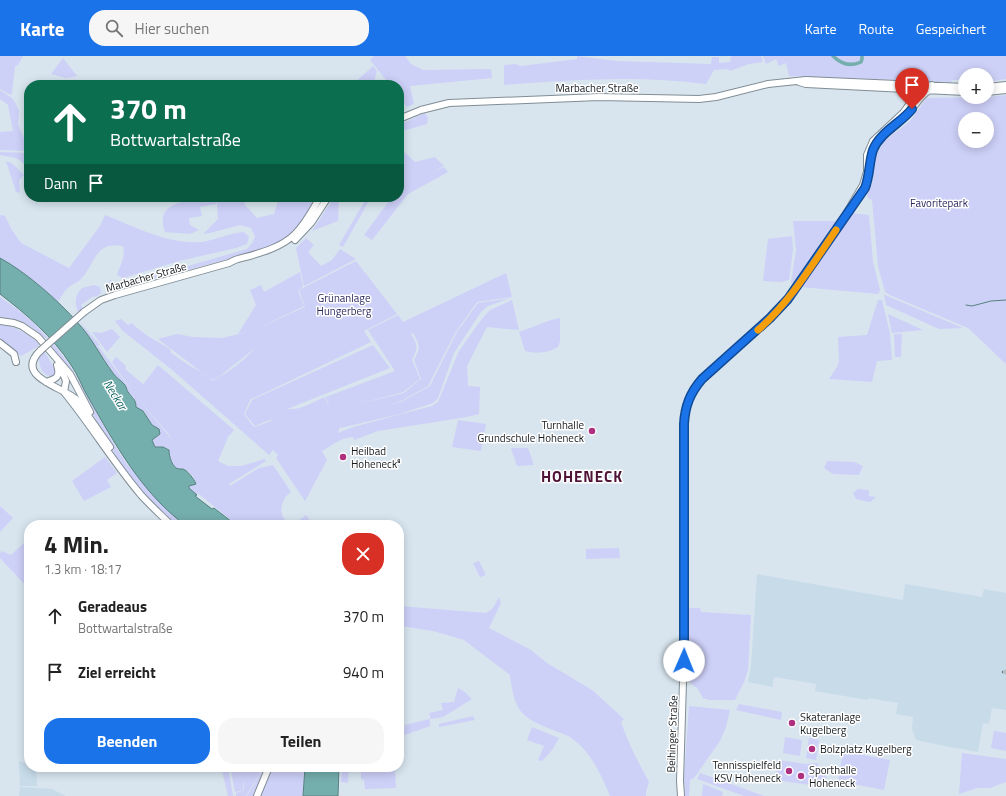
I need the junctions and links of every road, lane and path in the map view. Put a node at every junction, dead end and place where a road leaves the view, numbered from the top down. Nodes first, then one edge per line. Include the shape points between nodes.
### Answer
1 (796, 82) junction
2 (914, 84) junction
3 (1006, 85) edge
4 (994, 86) edge
5 (931, 87) junction
6 (958, 87) edge
7 (901, 89) junction
8 (1006, 90) edge
9 (958, 91) edge
10 (994, 91) edge
11 (922, 92) junction
12 (911, 102) junction
13 (404, 117) edge
14 (318, 202) edge
15 (324, 202) edge
16 (852, 205) junction
17 (309, 221) junction
18 (0, 321) edge
19 (0, 343) edge
20 (54, 356) junction
21 (16, 362) dead end
22 (46, 382) junction
23 (64, 392) junction
24 (95, 424) junction
25 (123, 471) junction
26 (166, 520) edge
27 (267, 772) edge
28 (257, 796) edge
29 (681, 796) edge

1 - 2 main road, Marbacher Straße via 806,80
1 - 7 main road, Marbacher Straße
1 - 13 main road, Marbacher Straße via 768,84 716,97 695,99 599,97 449,103
2 - 5 main road, Marbacher Straße
2 - 11 main road
3 - 4 main road
5 - 6 main road, Marbacher Straße
5 - 9 main road, Marbacher Straße
5 - 11 main road
7 - 11 main road, Marbacher Straße
7 - 12 main road via 908,92
8 - 10 main road
11 - 12 main road
11 - 16 main road via 908,114 883,135 875,146 865,188
12 - 16 main road via 871,145 867,155 865,180
14 - 17 main road, Marbacher Straße
15 - 17 main road, Marbacher Straße
16 - 29 main road, Beihinger Straße via 785,302 702,379 688,400 685,414
17 - 22 main road, Marbacher Straße, bridge via 293,241 279,250 101,300 38,353 34,360 34,371
18 - 20 main road via 14,323 30,330
19 - 21 main road via 14,354
20 - 22 main road via 59,372 55,378
20 - 23 main road via 65,376
20 - 24 main road via 70,374
22 - 23 main road
23 - 24 main road via 77,400
23 - 25 main road
24 - 25 main road
25 - 26 main road
27 - 28 main road

